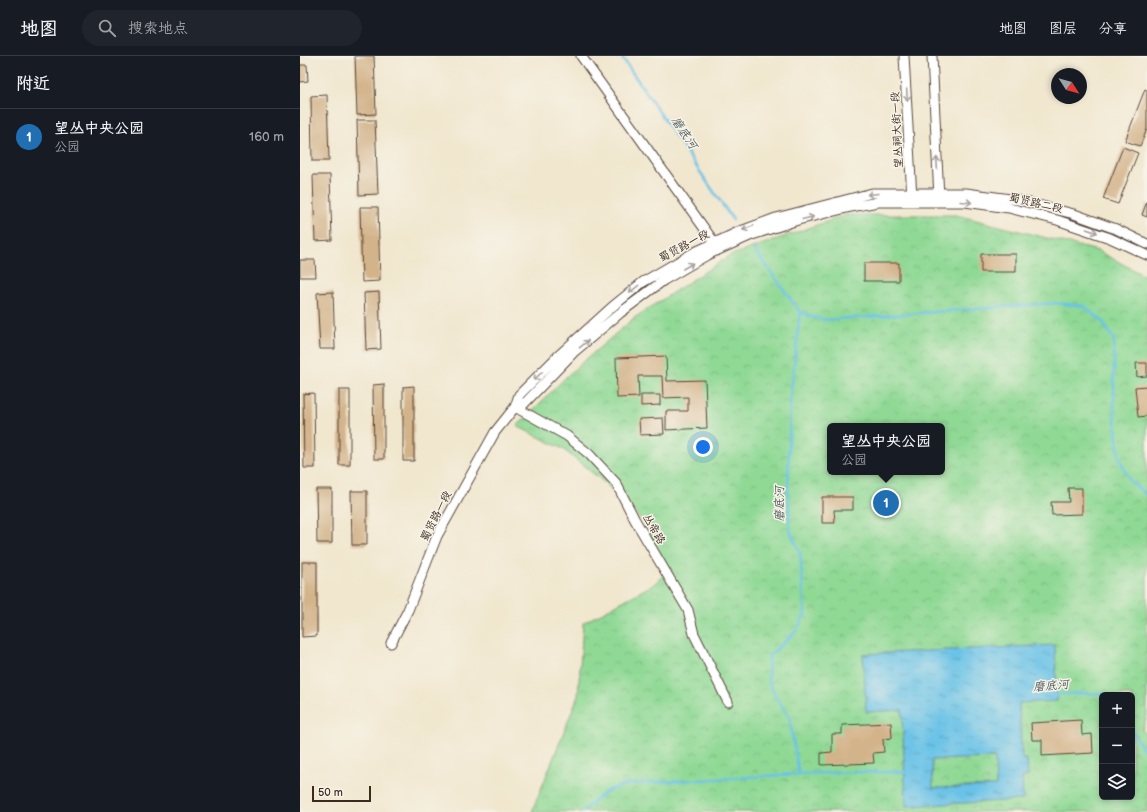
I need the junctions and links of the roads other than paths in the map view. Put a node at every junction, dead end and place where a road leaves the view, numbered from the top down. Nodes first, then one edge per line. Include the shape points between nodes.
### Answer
1 (581, 56) edge
2 (904, 56) edge
3 (932, 56) edge
4 (939, 197) junction
5 (912, 198) junction
6 (714, 242) junction
7 (1147, 244) edge
8 (1147, 255) edge
9 (514, 407) junction
10 (391, 643) dead end
11 (728, 702) dead end

1 - 6 street
2 -> 5 street, 望丛祠大街一段
4 -> 3 street
4 - 5 street, 蜀贤路二段
4 - 7 street, 蜀贤路二段 via 966,193 1018,200 1074,214 1116,229
4 -> 8 street, 蜀贤路二段 via 1009,208 1057,220 1110,238
5 -> 6 street, 蜀贤路一段 via 872,193 776,218
9 -> 5 street, 蜀贤路一段 via 522,406 575,351 620,313 664,280 707,255 752,235 798,220 851,207
6 -> 9 street, 蜀贤路一段 via 643,282 612,307 559,355 519,396
9 - 10 street, 蜀贤路一段 via 495,432 437,536 408,610
9 - 11 street, 丛帝路 via 567,436 589,454 616,483 688,610 694,634

